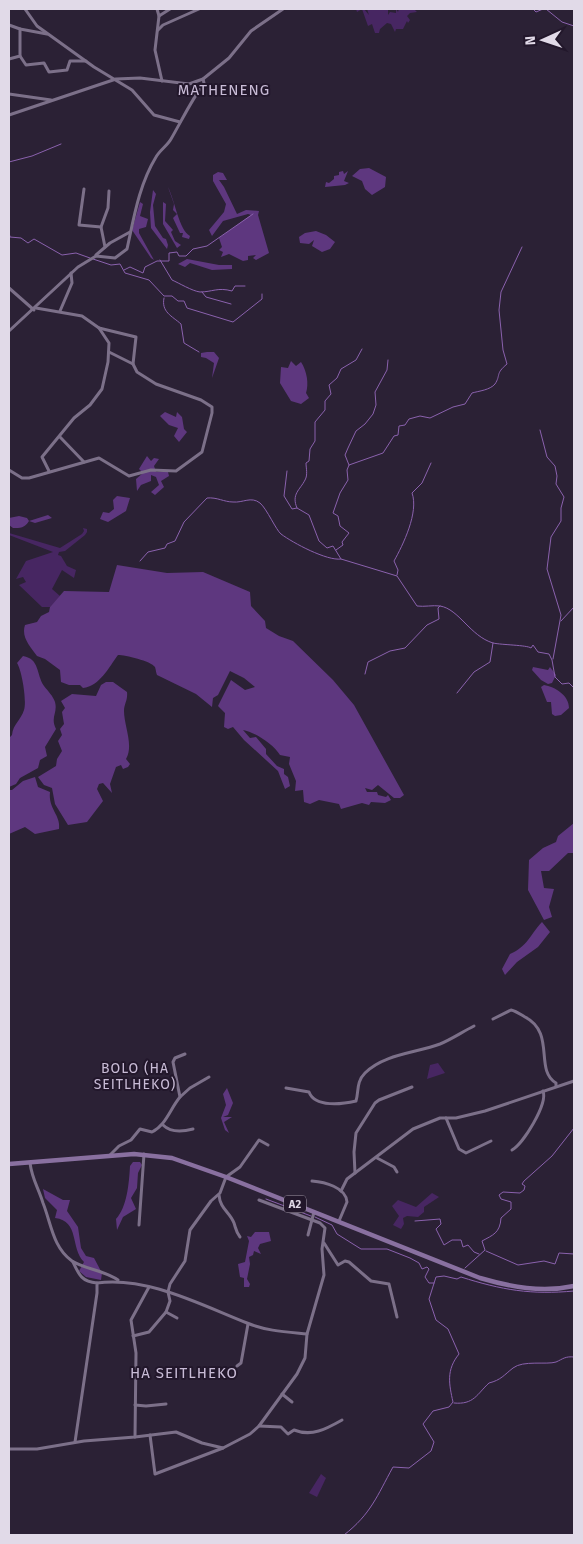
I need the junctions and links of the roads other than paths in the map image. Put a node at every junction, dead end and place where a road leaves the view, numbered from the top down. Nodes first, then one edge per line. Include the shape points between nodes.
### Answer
1 (26, 9) edge
2 (157, 9) edge
3 (170, 9) edge
4 (197, 9) edge
5 (284, 9) edge
6 (159, 16) junction
7 (9, 25) edge
8 (20, 29) junction
9 (158, 30) junction
10 (48, 34) junction
11 (20, 56) junction
12 (9, 59) edge
13 (87, 61) junction
14 (116, 79) junction
15 (203, 79) junction
16 (162, 81) junction
17 (9, 94) edge
18 (51, 100) junction
19 (9, 116) edge
20 (180, 122) junction
21 (84, 189) dead end
22 (109, 191) dead end
23 (101, 226) junction
24 (130, 232) junction
25 (104, 247) junction
26 (96, 256) junction
27 (71, 273) junction
28 (9, 288) edge
29 (35, 309) junction
30 (60, 311) junction
31 (9, 322) edge
32 (16, 324) junction
33 (99, 328) junction
34 (9, 331) edge
35 (112, 332) junction
36 (109, 343) junction
37 (109, 352) junction
38 (133, 364) junction
39 (60, 437) junction
40 (84, 462) junction
41 (9, 470) edge
42 (49, 471) junction
43 (493, 1019) dead end
44 (474, 1026) dead end
45 (185, 1054) dead end
46 (209, 1077) dead end
47 (574, 1081) edge
48 (556, 1086) junction
49 (412, 1087) dead end
50 (286, 1088) dead end
51 (544, 1091) junction
52 (180, 1097) junction
53 (446, 1118) junction
54 (163, 1125) junction
55 (193, 1129) dead end
56 (491, 1141) dead end
57 (268, 1145) dead end
58 (512, 1150) dead end
59 (144, 1154) junction
60 (109, 1157) junction
61 (377, 1158) junction
62 (30, 1163) junction
63 (9, 1164) edge
64 (396, 1172) dead end
65 (355, 1173) junction
66 (226, 1177) junction
67 (312, 1181) dead end
68 (341, 1191) junction
69 (219, 1195) junction
70 (259, 1200) dead end
71 (314, 1212) junction
72 (312, 1219) junction
73 (339, 1221) junction
74 (139, 1225) dead end
75 (308, 1235) dead end
76 (240, 1237) dead end
77 (324, 1243) junction
78 (73, 1262) junction
79 (118, 1280) junction
80 (97, 1284) junction
81 (574, 1286) edge
82 (148, 1287) junction
83 (168, 1292) junction
84 (166, 1312) junction
85 (397, 1317) dead end
86 (177, 1318) dead end
87 (248, 1324) junction
88 (308, 1334) junction
89 (133, 1336) junction
90 (237, 1366) dead end
91 (282, 1394) junction
92 (292, 1402) dead end
93 (135, 1404) junction
94 (166, 1404) dead end
95 (342, 1420) dead end
96 (259, 1426) junction
97 (150, 1435) junction
98 (135, 1437) junction
99 (75, 1442) junction
100 (223, 1448) junction
101 (9, 1449) edge

1 - 10 street via 37,26
2 - 6 street
3 - 6 street
4 - 9 street
5 - 15 street via 251,31 229,58
6 - 9 street
7 - 8 street
8 - 10 street
8 - 11 street
9 - 16 street via 155,50
10 - 13 street
11 - 12 street
11 - 13 street via 26,65 44,63 49,72 67,70 70,60
13 - 14 street
14 - 16 street
14 - 18 street
14 - 20 street via 132,90 154,115
15 - 16 street via 189,84
15 - 20 street via 204,83
17 - 18 street
18 - 19 street
20 - 24 street via 146,176
21 - 23 street via 79,225
22 - 23 street via 108,208
23 - 25 street
24 - 25 street
24 - 26 street via 128,249 122,254 115,258
25 - 26 street
26 - 27 street
27 - 29 street
27 - 30 street via 72,283
28 - 29 street
29 - 30 street
29 - 32 street
30 - 33 street via 82,316
31 - 32 street
32 - 34 street
33 - 35 street
33 - 36 street
35 - 36 street
35 - 38 street via 136,337
36 - 37 street
37 - 38 street
37 - 39 street via 102,389
38 - 40 street via 137,372 156,384 202,400 212,407 202,452 176,470 151,470 129,476 102,458
39 - 40 street
39 - 42 street via 42,457
40 - 42 street
41 - 42 street via 25,478
43 - 48 street via 511,1010 530,1020 543,1038 546,1072
44 - 50 street via 438,1044 377,1064 364,1074 358,1084 356,1101 341,1104 321,1102 309,1092
45 - 52 street via 173,1062
46 - 52 street
47 - 48 street
48 - 51 street
49 - 65 street via 375,1103 356,1133
51 - 53 street via 485,1111
51 - 58 street via 539,1114 525,1138
52 - 54 street
53 - 56 street via 459,1149 466,1153
53 - 61 street via 413,1129
54 - 55 street via 179,1132
54 - 60 street via 152,1132 140,1129
57 - 66 street via 259,1140 240,1166
59 - 60 main road, A2
59 - 66 main road, A2 via 176,1159
59 - 74 street
60 - 62 main road, A2
61 - 64 street via 394,1167
61 - 65 street
62 - 63 main road, A2
62 - 78 street via 33,1181 42,1198 53,1235
65 - 68 street via 347,1179
66 - 69 street
66 - 71 main road, A2
67 - 68 street via 331,1184
68 - 73 street via 347,1202
69 - 76 street via 220,1204
69 - 83 street via 190,1230 184,1261
70 - 72 street
71 - 72 street
71 - 73 main road, A2
72 - 75 street
72 - 77 street via 325,1228
73 - 81 main road, A2 via 494,1282 537,1289
77 - 85 street via 338,1265 349,1262 370,1280 389,1284
77 - 88 street via 324,1275
78 - 79 street via 105,1272
78 - 80 street via 82,1278
79 - 80 street
79 - 82 street
80 - 99 street
82 - 83 street
82 - 89 street via 131,1320
83 - 84 street via 170,1302
83 - 87 street via 220,1310
84 - 86 street
84 - 89 street via 149,1332
87 - 88 street
87 - 90 street
88 - 91 street via 304,1358
89 - 93 street
91 - 92 street
91 - 96 street
93 - 94 street
93 - 98 street
95 - 96 street via 317,1432 294,1430 288,1434 280,1427
96 - 100 street
97 - 98 street
97 - 100 street via 176,1432
97 - 100 street via 155,1474
98 - 99 street
99 - 101 street via 38,1449

